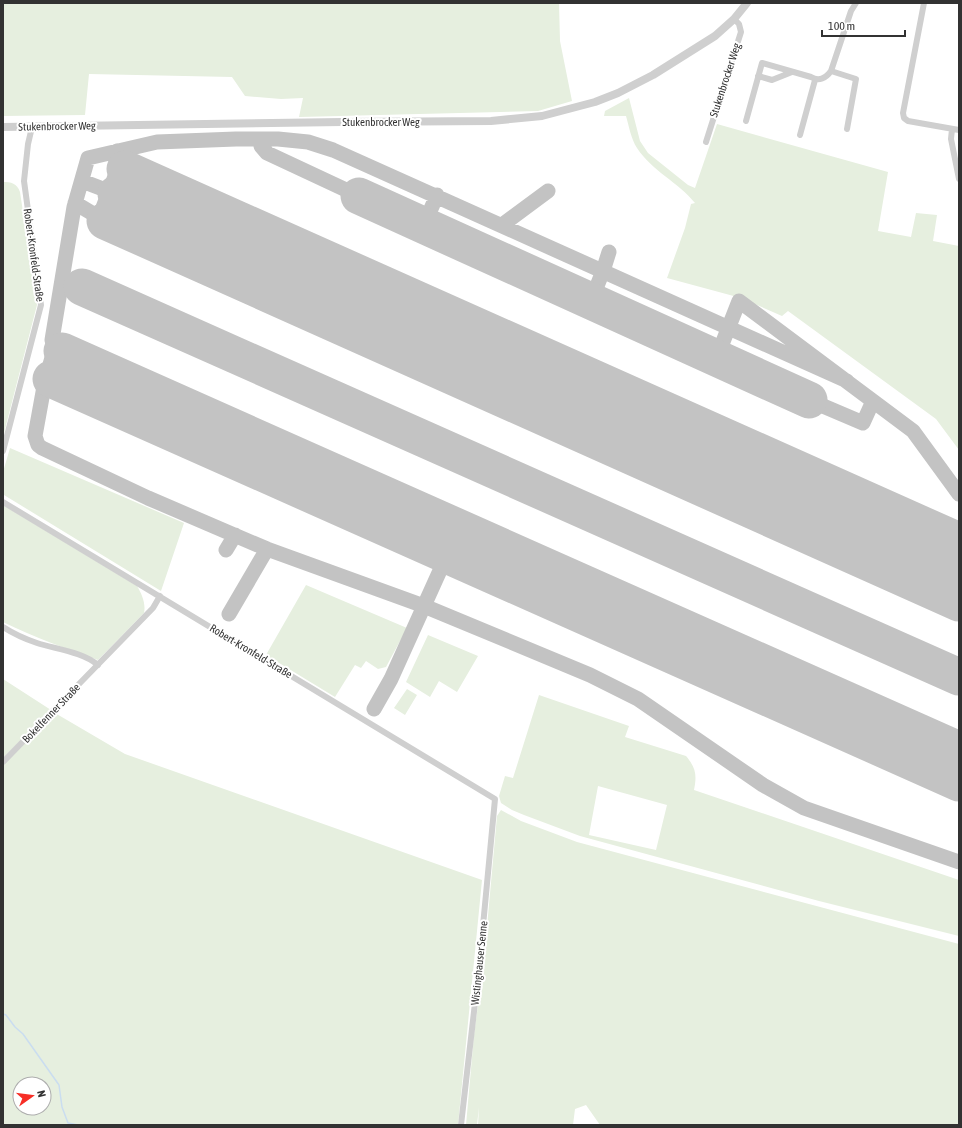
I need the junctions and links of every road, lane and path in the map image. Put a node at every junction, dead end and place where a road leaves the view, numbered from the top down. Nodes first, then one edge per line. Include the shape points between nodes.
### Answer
1 (747, 3) edge
2 (856, 3) edge
3 (924, 3) edge
4 (734, 19) junction
5 (831, 71) junction
6 (792, 72) junction
7 (758, 76) junction
8 (815, 80) junction
9 (746, 121) dead end
10 (3, 127) edge
11 (32, 127) junction
12 (847, 129) dead end
13 (952, 129) junction
14 (959, 130) edge
15 (800, 135) dead end
16 (706, 142) dead end
17 (959, 179) edge
18 (3, 451) edge
19 (3, 502) edge
20 (160, 596) junction
21 (3, 627) edge
22 (98, 664) junction
23 (3, 762) edge
24 (496, 802) joint
25 (461, 1125) edge

1 - 4 street, Stukenbrocker Weg
2 - 5 street
3 - 13 street via 904,118 908,121
4 - 11 street, Stukenbrocker Weg via 695,50 618,93 582,106 542,116 491,121
4 - 16 street, Stukenbrocker Weg via 739,24 741,32
5 - 8 street via 827,77
5 - 12 street via 856,79
6 - 7 street via 772,80
6 - 7 street via 762,64
6 - 8 street
7 - 9 street
8 - 15 street
10 - 11 street, Stukenbrocker Weg
11 - 18 street, Robert-Kronfeld-Straße via 24,181 41,305
13 - 14 street
13 - 17 street via 951,139
19 - 20 street, Robert-Kronfeld-Straße
20 - 22 street, Bokelfenner Straße via 154,606
20 - 24 street, Robert-Kronfeld-Straße via 487,794
21 - 22 street via 26,639
22 - 23 street, Bokelfenner Straße
24 - 25 street, Wistinghauser Senne

